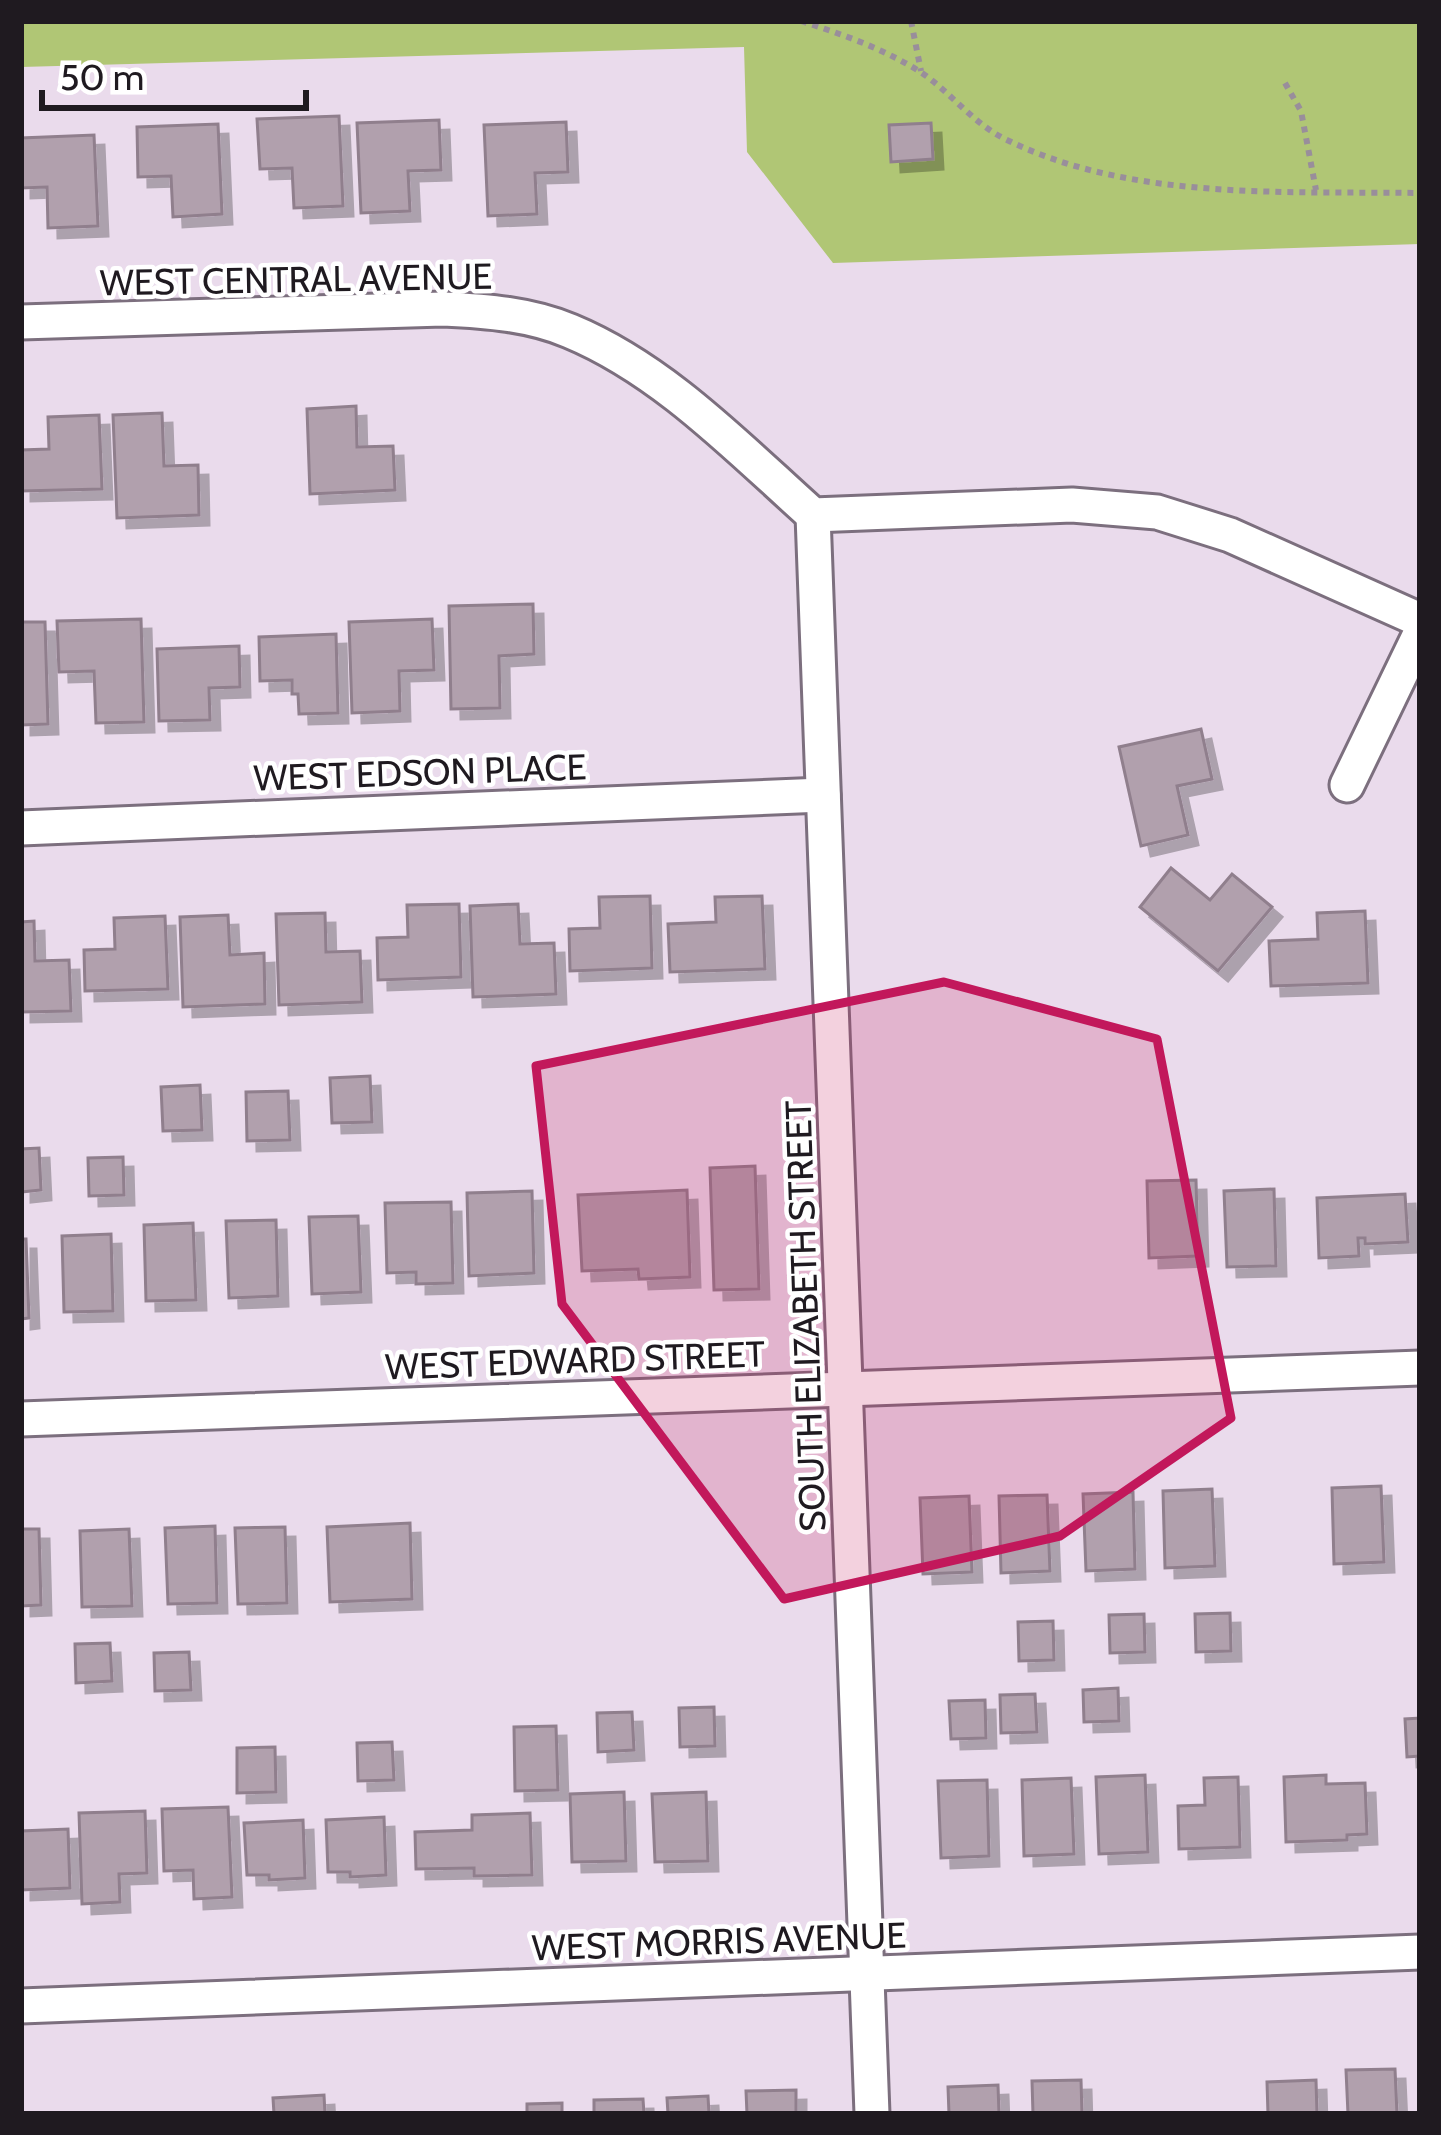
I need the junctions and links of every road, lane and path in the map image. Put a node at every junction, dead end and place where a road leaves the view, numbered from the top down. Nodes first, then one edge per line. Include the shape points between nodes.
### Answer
1 (801, 21) edge
2 (911, 21) edge
3 (921, 73) junction
4 (1285, 83) dead end
5 (1316, 190) junction
6 (1420, 193) edge
7 (21, 322) edge
8 (813, 515) junction
9 (1420, 620) edge
10 (1420, 634) edge
11 (1347, 784) dead end
12 (823, 795) junction
13 (21, 828) edge
14 (1420, 1368) edge
15 (848, 1389) junction
16 (21, 1419) edge
17 (1420, 1952) edge
18 (866, 1975) junction
19 (21, 2006) edge
20 (872, 2114) edge

1 - 3 path
2 - 3 path
3 - 5 path via 970,118 1047,158 1166,182
4 - 5 path via 1300,111
5 - 6 path
7 - 8 street, WEST CENTRAL AVENUE via 443,309 537,320 649,375
8 - 9 street via 1072,505 1156,512 1230,535
8 - 12 street, SOUTH ELIZABETH STREET
10 - 11 street
12 - 13 street, WEST EDSON PLACE
12 - 15 street, SOUTH ELIZABETH STREET
14 - 15 street, WEST EDWARD STREET
15 - 16 street, WEST EDWARD STREET
15 - 18 street, SOUTH ELIZABETH STREET
17 - 18 street, WEST MORRIS AVENUE
18 - 19 street, WEST MORRIS AVENUE
18 - 20 street, SOUTH ELIZABETH STREET

